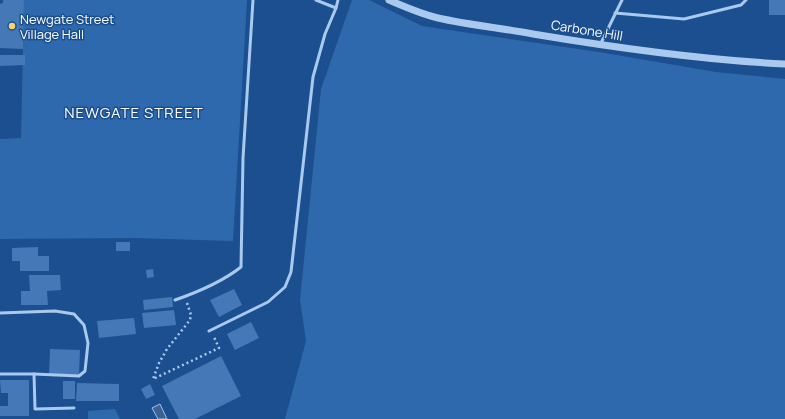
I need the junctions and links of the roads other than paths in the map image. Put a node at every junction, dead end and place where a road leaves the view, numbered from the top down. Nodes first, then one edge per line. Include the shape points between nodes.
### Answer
1 (253, 0) edge
2 (316, 0) edge
3 (338, 0) edge
4 (389, 0) edge
5 (622, 0) edge
6 (746, 0) edge
7 (336, 8) junction
8 (615, 13) junction
9 (600, 45) junction
10 (785, 64) edge
11 (175, 300) dead end
12 (0, 313) edge
13 (210, 330) road end
14 (0, 374) edge
15 (34, 374) junction
16 (74, 408) dead end

1 - 11 lane via 243,158 241,267 232,274
2 - 7 lane
3 - 7 lane
4 - 9 street, Carbone Hill via 437,18
5 - 8 lane
6 - 8 lane via 741,5 684,19
7 - 13 lane via 325,34 313,77 291,272 285,287 268,302
8 - 9 lane
9 - 10 street, Carbone Hill via 682,56
12 - 15 lane via 55,311 74,314 84,325 88,343 85,371 79,376
14 - 15 lane
15 - 16 lane via 35,408

